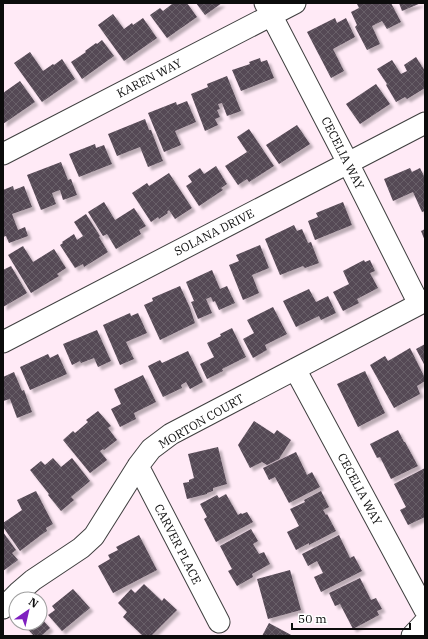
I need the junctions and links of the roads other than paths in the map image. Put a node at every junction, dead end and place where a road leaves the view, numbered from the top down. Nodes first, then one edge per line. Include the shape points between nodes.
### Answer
1 (295, 3) edge
2 (268, 9) edge
3 (425, 123) edge
4 (3, 154) edge
5 (348, 163) junction
6 (422, 302) edge
7 (3, 342) edge
8 (295, 369) junction
9 (138, 466) junction
10 (3, 608) edge
11 (425, 610) edge
12 (219, 622) dead end
13 (425, 622) edge
14 (412, 636) edge

1 - 2 street, KAREN WAY
2 - 4 street, KAREN WAY
2 - 5 street, CECELIA WAY
3 - 5 street, SOLANA DRIVE
5 - 6 street, CECELIA WAY
5 - 7 street, SOLANA DRIVE
6 - 8 street, MORTON COURT
8 - 9 street, MORTON COURT via 171,434 151,449
8 - 11 street, CECELIA WAY
9 - 10 street, MORTON COURT via 88,543 33,580
9 - 12 street, CARVER PLACE
13 - 14 street

